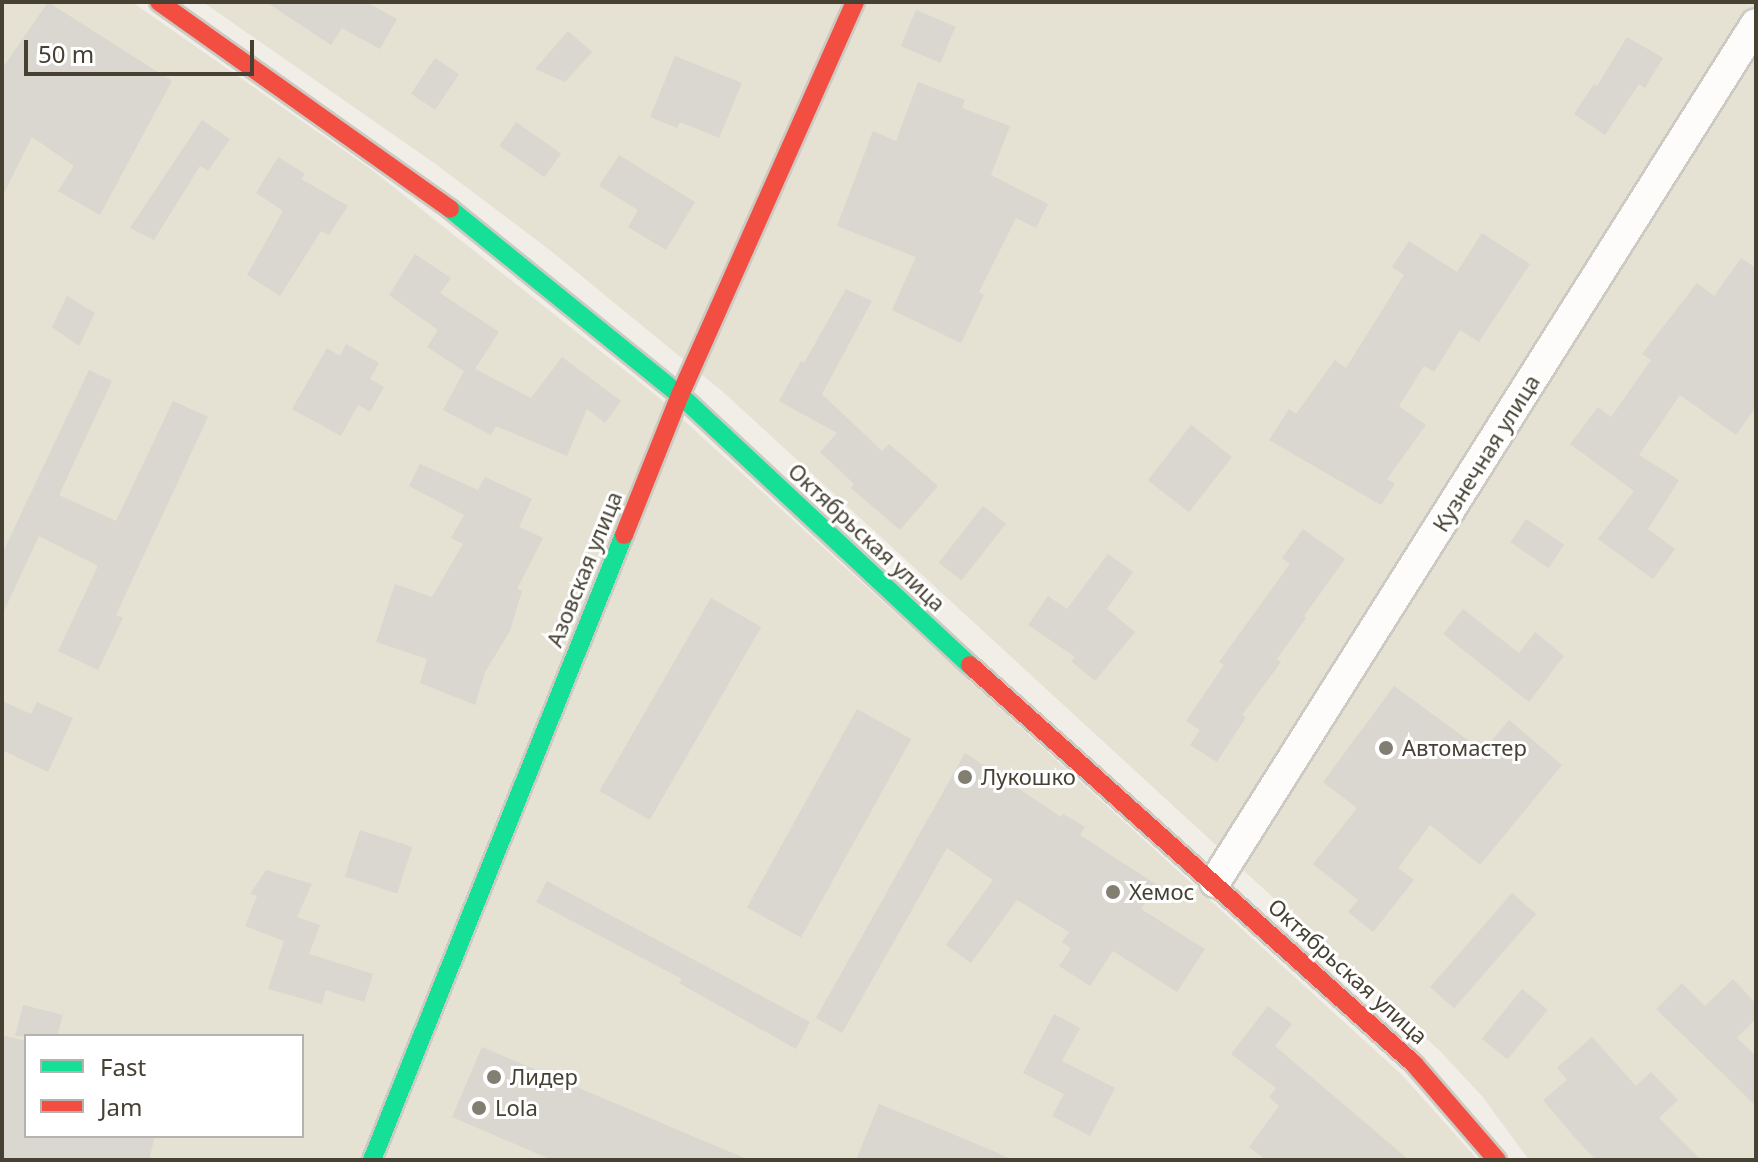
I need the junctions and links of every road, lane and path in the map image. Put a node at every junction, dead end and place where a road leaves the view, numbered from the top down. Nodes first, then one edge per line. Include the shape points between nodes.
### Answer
1 (159, 2) edge
2 (855, 2) edge
3 (1756, 24) edge
4 (680, 395) junction
5 (1215, 882) junction
6 (372, 1160) edge
7 (1497, 1160) edge

1 - 4 street, Октябрьская улица via 486,235
2 - 4 street, Азовская улица
3 - 5 street, Кузнечная улица
4 - 5 street, Октябрьская улица via 986,680
4 - 6 street, Азовская улица
5 - 7 street, Октябрьская улица via 1414,1064

